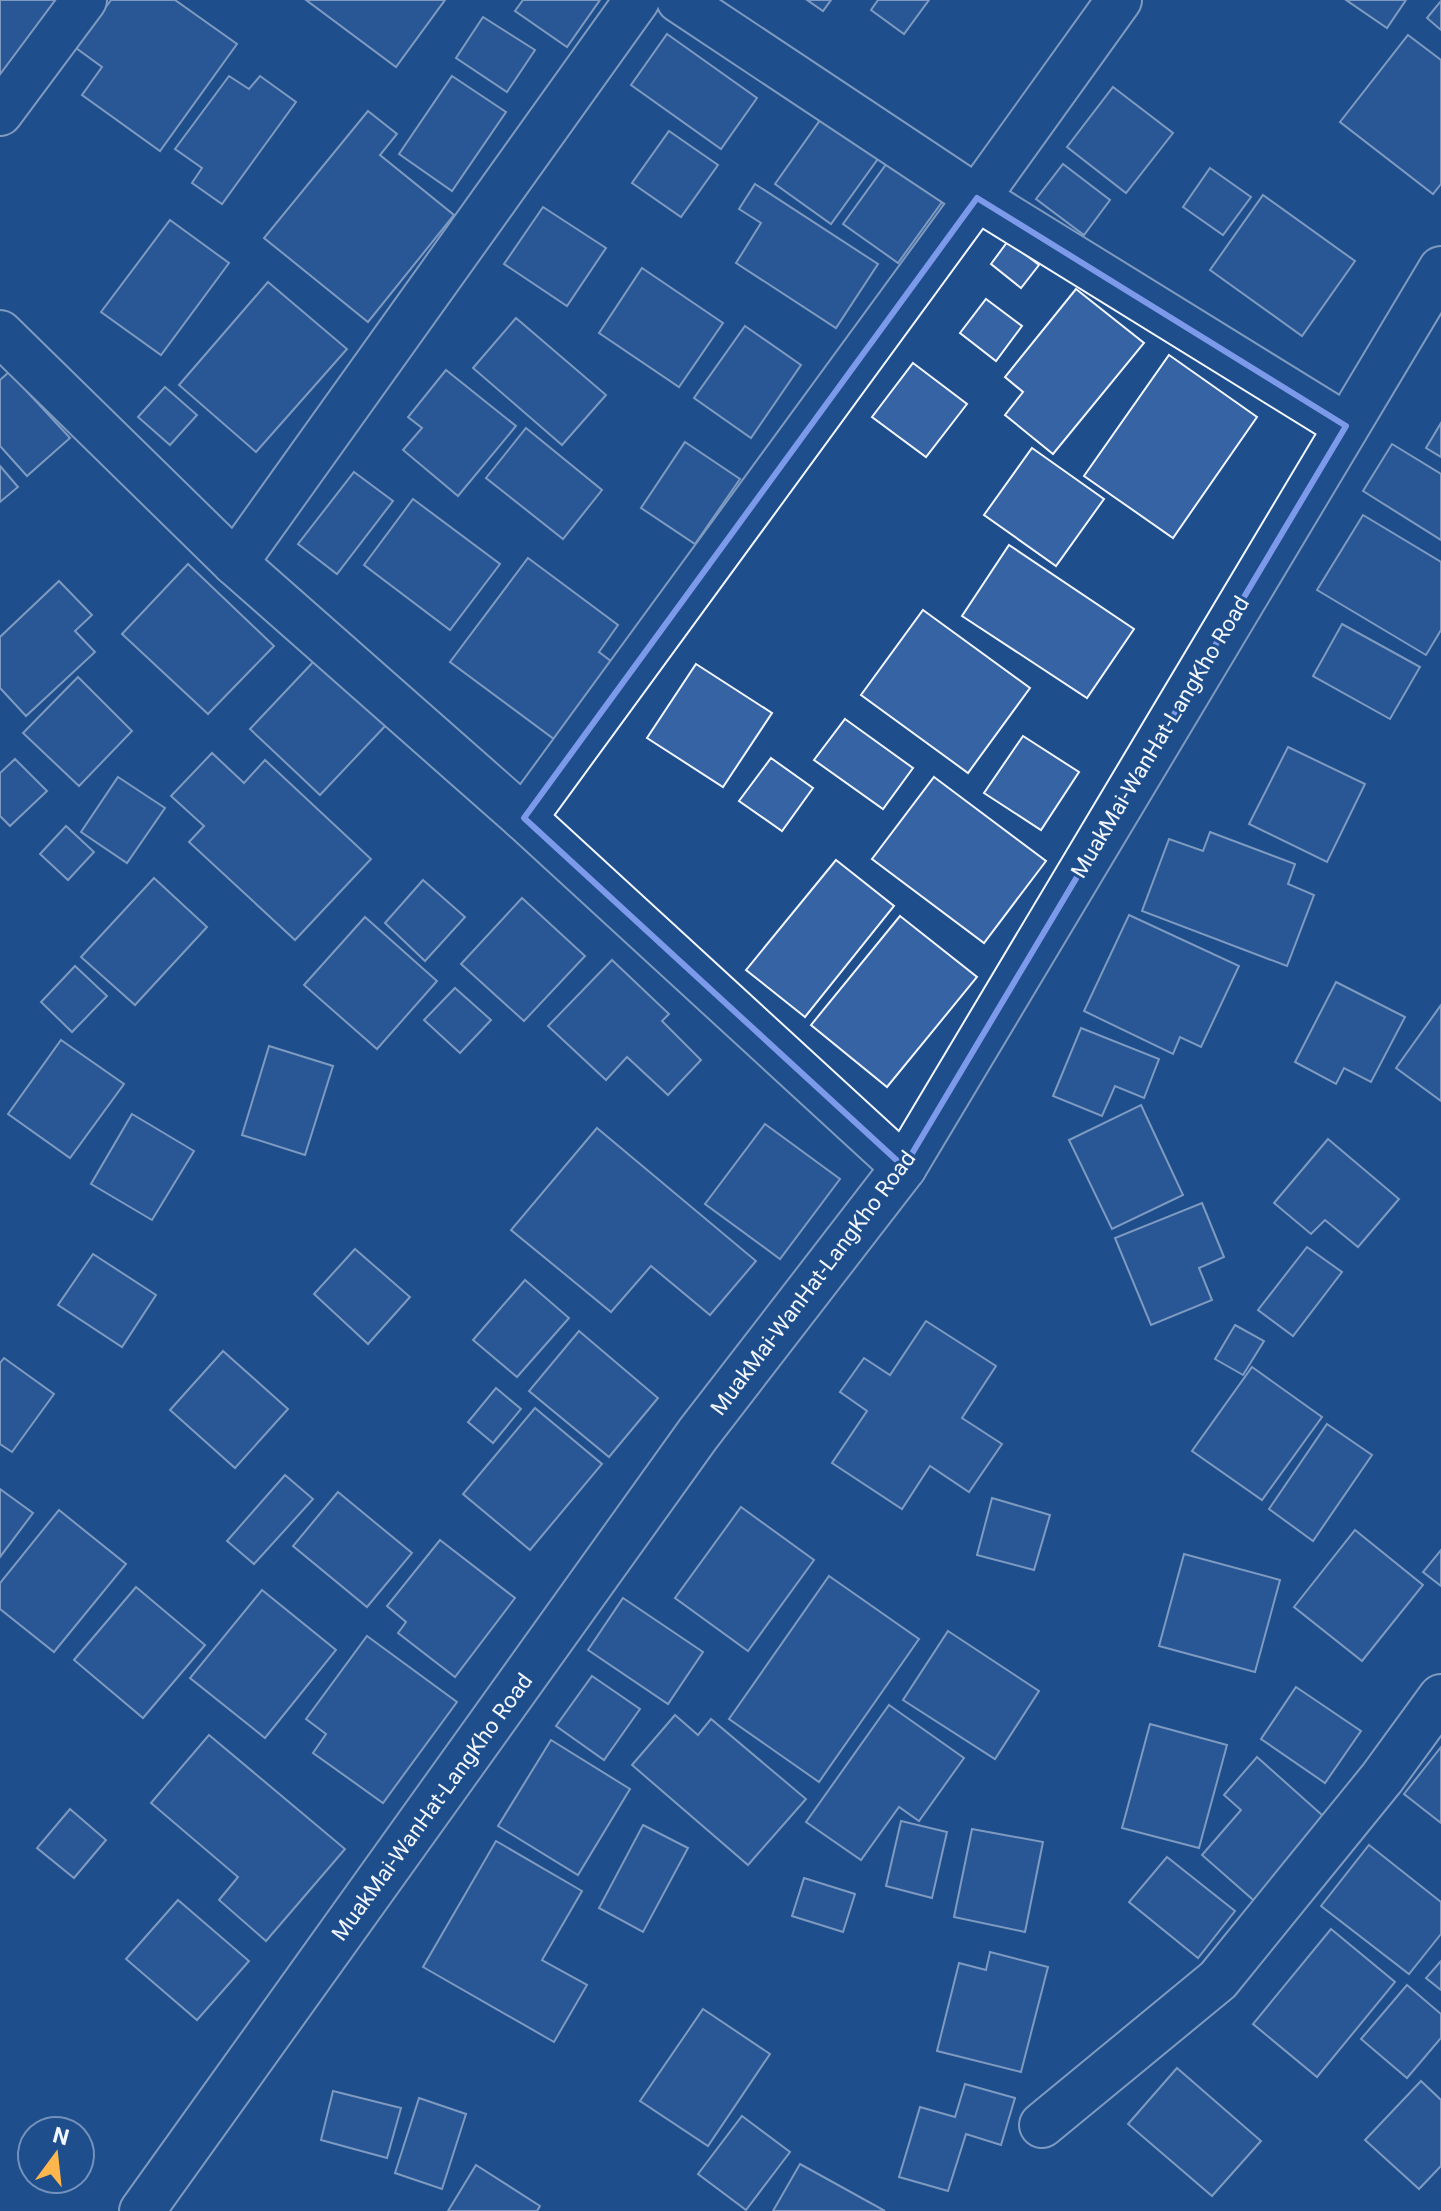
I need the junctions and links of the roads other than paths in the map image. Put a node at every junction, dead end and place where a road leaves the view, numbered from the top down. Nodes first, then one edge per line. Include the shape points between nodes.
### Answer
1 (84, 0) edge
2 (637, 0) edge
3 (679, 0) edge
4 (1119, 0) edge
5 (0, 113) edge
6 (977, 198) junction
7 (1438, 281) edge
8 (0, 333) edge
9 (1346, 426) junction
10 (235, 563) junction
11 (524, 818) junction
12 (904, 1167) junction
13 (1441, 1697) edge
14 (1042, 2125) dead end
15 (142, 2211) edge

1 - 5 street
2 - 10 street
3 - 6 street
4 - 6 street
6 - 9 street
6 - 11 street
7 - 9 street, MuakMai-WanHat-LangKho Road
8 - 10 street
9 - 12 street, MuakMai-WanHat-LangKho Road
10 - 11 street
11 - 12 street
12 - 15 street, MuakMai-WanHat-LangKho Road via 698,1434
13 - 14 street via 1218,1980

